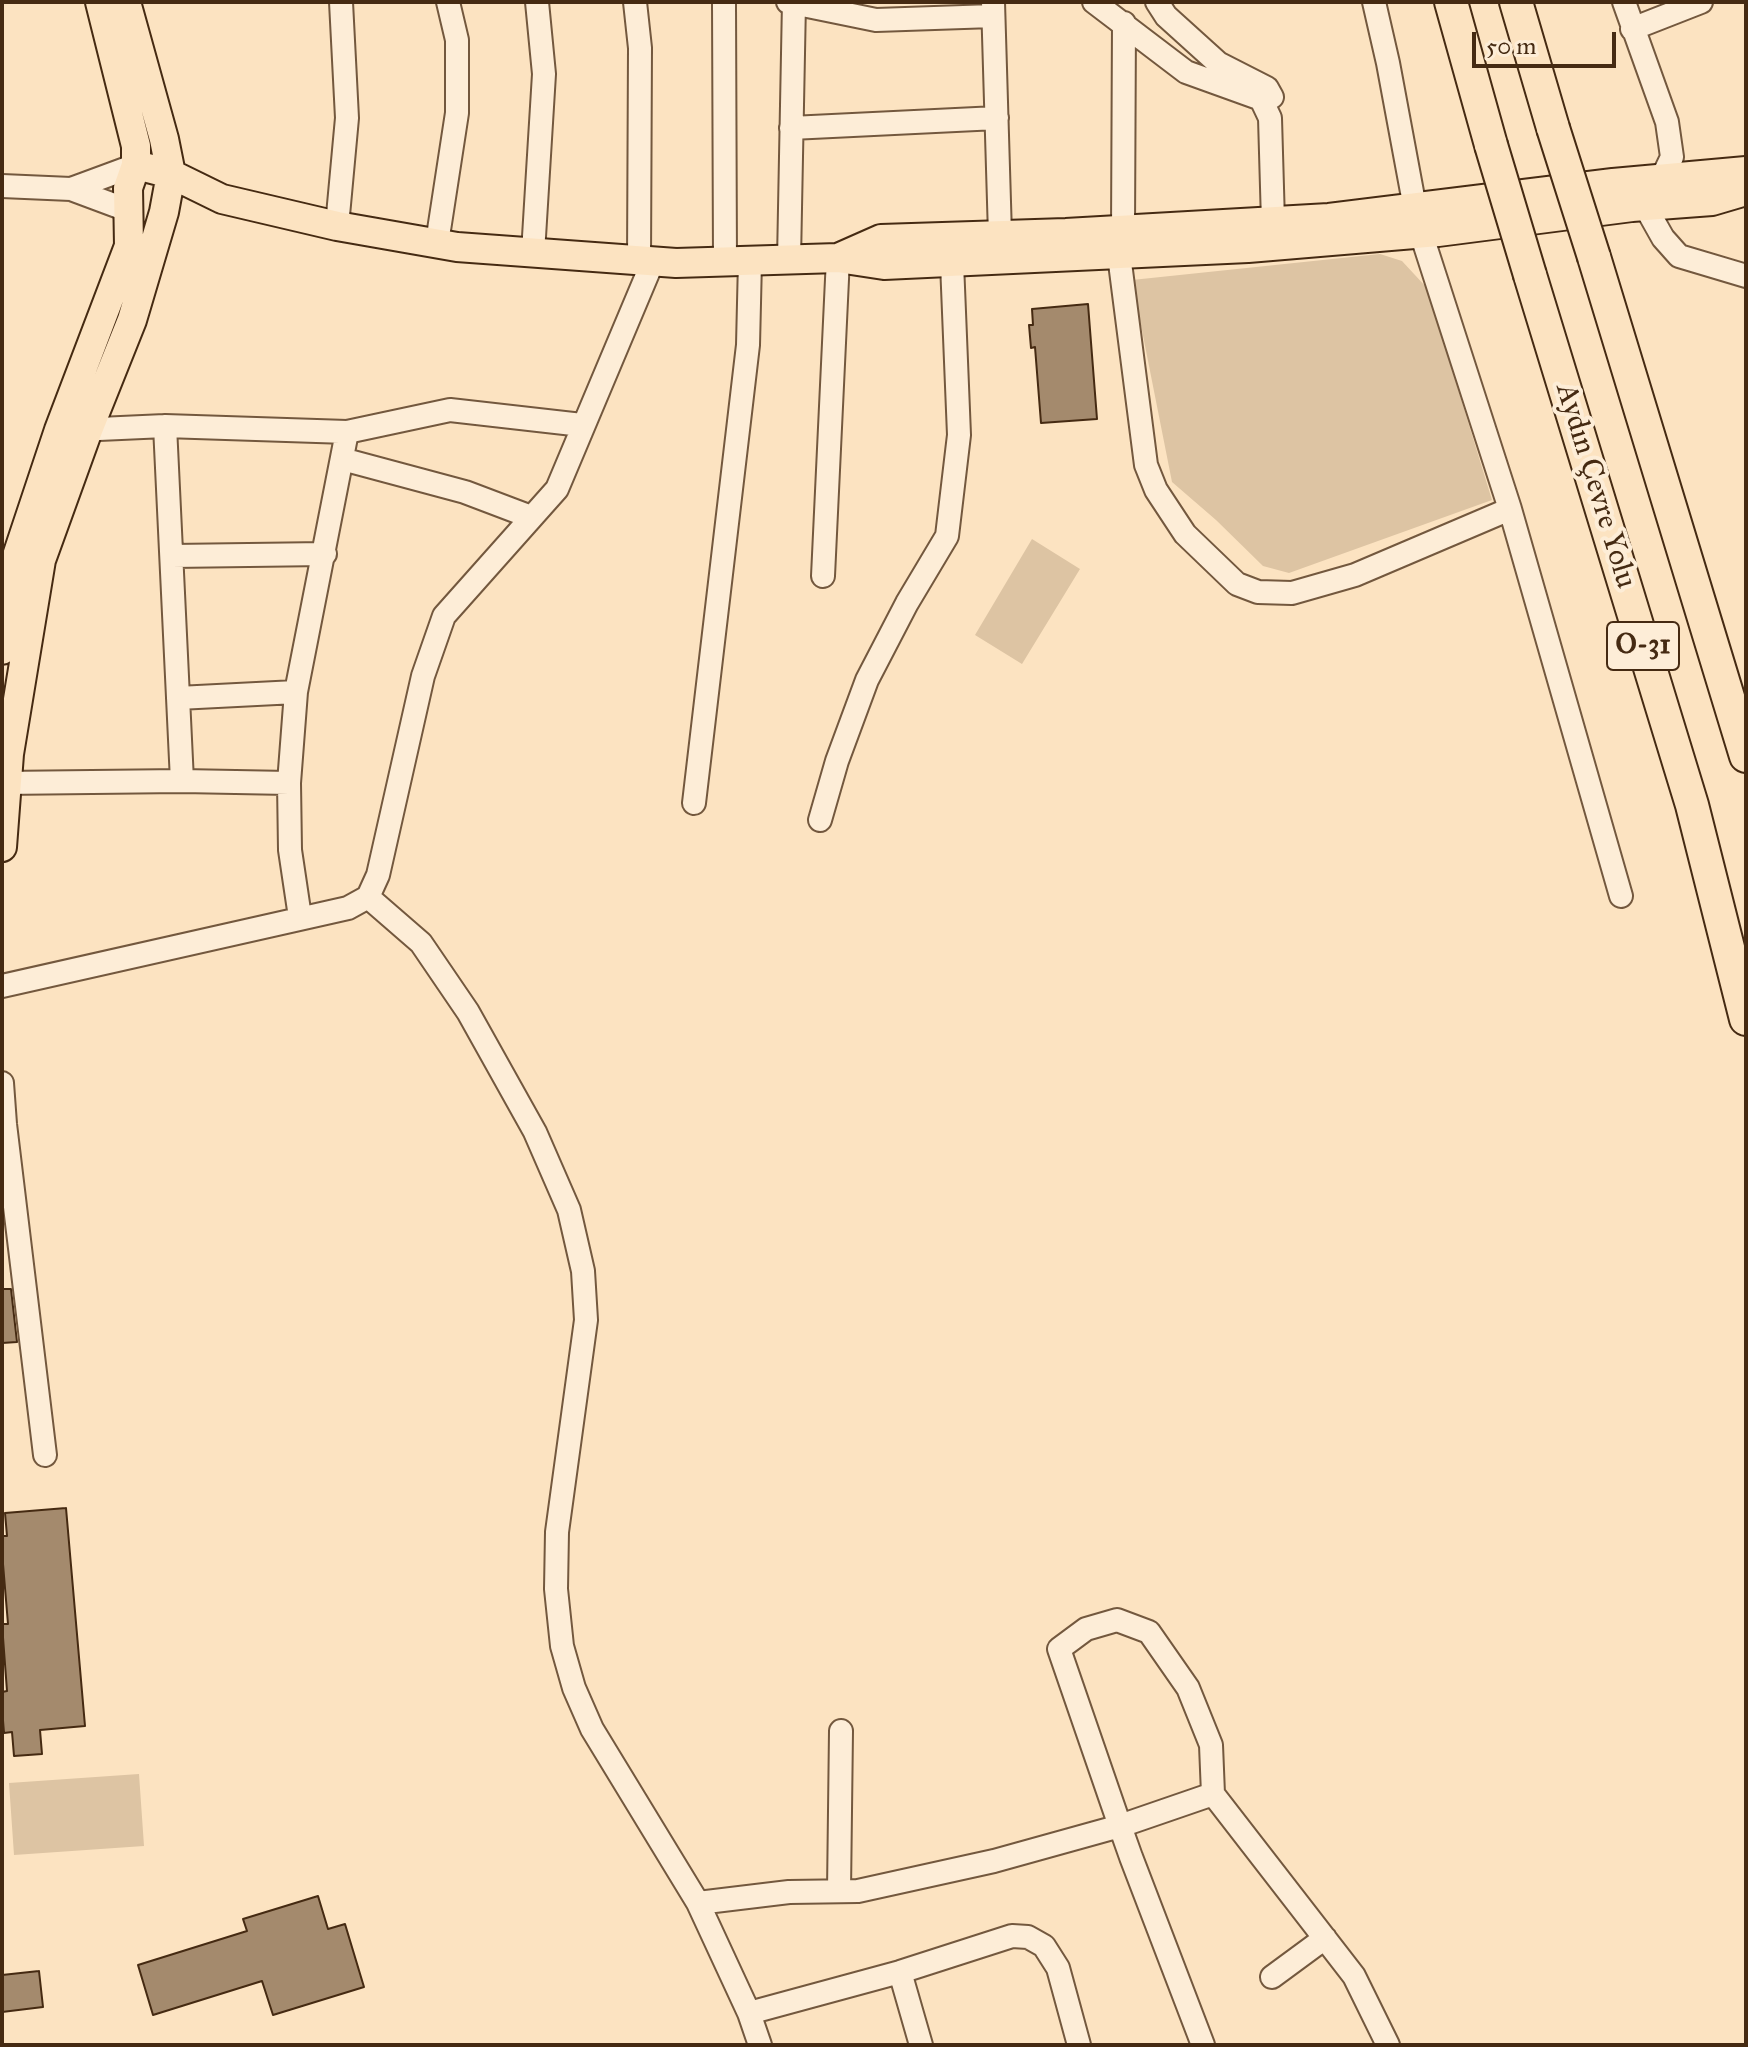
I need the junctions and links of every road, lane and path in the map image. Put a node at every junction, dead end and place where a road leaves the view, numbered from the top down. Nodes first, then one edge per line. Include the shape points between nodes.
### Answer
1 (100, 2) edge
2 (126, 2) edge
3 (341, 2) edge
4 (448, 2) edge
5 (537, 2) edge
6 (635, 2) edge
7 (724, 2) edge
8 (792, 2) edge
9 (1094, 2) edge
10 (1157, 2) edge
11 (1374, 2) edge
12 (1451, 2) edge
13 (1516, 2) edge
14 (1624, 2) edge
15 (1701, 2) edge
16 (993, 9) edge
17 (1124, 23) junction
18 (1632, 29) junction
19 (997, 118) junction
20 (1270, 118) junction
21 (791, 128) junction
22 (136, 165) junction
23 (1746, 171) edge
24 (171, 174) junction
25 (1662, 178) junction
26 (2, 186) edge
27 (71, 189) junction
28 (1746, 191) edge
29 (222, 199) junction
30 (1645, 206) junction
31 (130, 211) junction
32 (164, 212) junction
33 (1418, 220) junction
34 (1273, 222) junction
35 (337, 226) junction
36 (1000, 235) junction
37 (437, 243) junction
38 (1121, 243) junction
39 (533, 253) junction
40 (838, 258) junction
41 (789, 260) junction
42 (646, 261) junction
43 (738, 261) junction
44 (952, 263) junction
45 (1746, 276) edge
46 (582, 425) junction
47 (165, 426) junction
48 (59, 430) junction
49 (88, 430) junction
50 (347, 432) junction
51 (342, 459) junction
52 (1510, 509) junction
53 (531, 517) junction
54 (325, 554) junction
55 (172, 556) junction
56 (20, 559) edge
57 (823, 576) dead end
58 (2, 650) edge
59 (296, 692) junction
60 (178, 698) junction
61 (1746, 756) edge
62 (182, 781) junction
63 (289, 783) junction
64 (5, 784) edge
65 (694, 803) dead end
66 (820, 820) dead end
67 (2, 847) edge
68 (1621, 896) dead end
69 (368, 897) junction
70 (300, 917) junction
71 (2, 986) edge
72 (1746, 1019) edge
73 (2, 1083) edge
74 (3, 1122) edge
75 (45, 1455) dead end
76 (841, 1731) dead end
77 (1213, 1794) junction
78 (1120, 1826) junction
79 (839, 1891) junction
80 (698, 1903) junction
81 (1325, 1938) junction
82 (900, 1972) junction
83 (1272, 1977) dead end
84 (749, 2013) junction
85 (760, 2045) edge
86 (921, 2045) edge
87 (1079, 2045) edge
88 (1203, 2045) edge
89 (1388, 2045) edge

1 - 22 main road via 136,146
2 - 24 main road
3 - 35 street via 347,118
4 - 37 street via 457,40 457,113
5 - 39 street via 544,74
6 - 42 street
7 - 43 street
8 - 16 street via 876,20
8 - 21 street
9 - 17 street
10 - 20 street via 1218,63 1267,88 1272,97
11 - 33 street
12 - 72 highway, Aydın Çevre Yolu / O-31, bridge via 1692,805
13 - 61 highway, O-31, bridge
14 - 18 street
15 - 18 street
16 - 19 street
17 - 20 street via 1186,72 1261,99
17 - 38 street
18 - 25 street via 1667,122 1672,157
19 - 21 street
19 - 36 street
20 - 34 street
21 - 41 street
22 - 24 main road
22 - 27 street
22 - 31 main road via 128,188
23 - 25 main road
24 - 29 main road
24 - 32 main road
25 - 33 main road
26 - 27 street
27 - 31 street
28 - 30 main road via 1712,201
29 - 32 main road
29 - 35 main road
30 - 33 main road
30 - 45 street via 1679,256
31 - 32 main road
31 - 48 main road via 129,246
32 - 49 main road via 132,320
33 - 34 main road
33 - 38 main road via 1248,248
33 - 52 street
34 - 38 main road
35 - 37 main road
36 - 38 main road
36 - 40 main road via 881,239
37 - 39 main road
38 - 44 main road
38 - 52 street via 1146,465 1185,534 1237,584 1258,592 1292,593 1355,575
39 - 42 main road
40 - 41 main road
40 - 44 main road via 884,265
40 - 57 street
41 - 43 main road
42 - 43 main road
42 - 46 street
43 - 65 street via 748,345
44 - 66 street via 959,435 947,536 867,680
46 - 50 street via 450,410
46 - 53 street via 557,489
47 - 49 street
47 - 50 street
47 - 55 street
48 - 49 street
48 - 56 main road
49 - 56 main road
50 - 51 street
51 - 53 street via 465,492
51 - 54 street
52 - 68 street
53 - 69 street via 444,616 423,676 378,875
54 - 55 street
54 - 59 street
55 - 60 street
56 - 58 main road
56 - 64 main road via 19,686
59 - 60 street
59 - 63 street
60 - 62 street
62 - 63 street
62 - 64 street
63 - 70 street via 290,850
64 - 67 main road
69 - 70 street via 348,908
69 - 80 street via 421,943 468,1012 535,1132 569,1210 583,1271 586,1320 557,1532 562,1646 592,1729
70 - 71 street
73 - 74 street
74 - 75 street
76 - 79 street
77 - 78 street
77 - 78 street via 1211,1745 1188,1688 1160,1644 1149,1632 1117,1620 1086,1629 1059,1649
77 - 81 street
78 - 79 street via 994,1861
78 - 88 street
79 - 80 street
80 - 84 street
81 - 83 street
81 - 89 street via 1354,1976
82 - 84 street
82 - 86 street
82 - 87 street via 1012,1936 1028,1937 1044,1946 1058,1968
84 - 85 street

